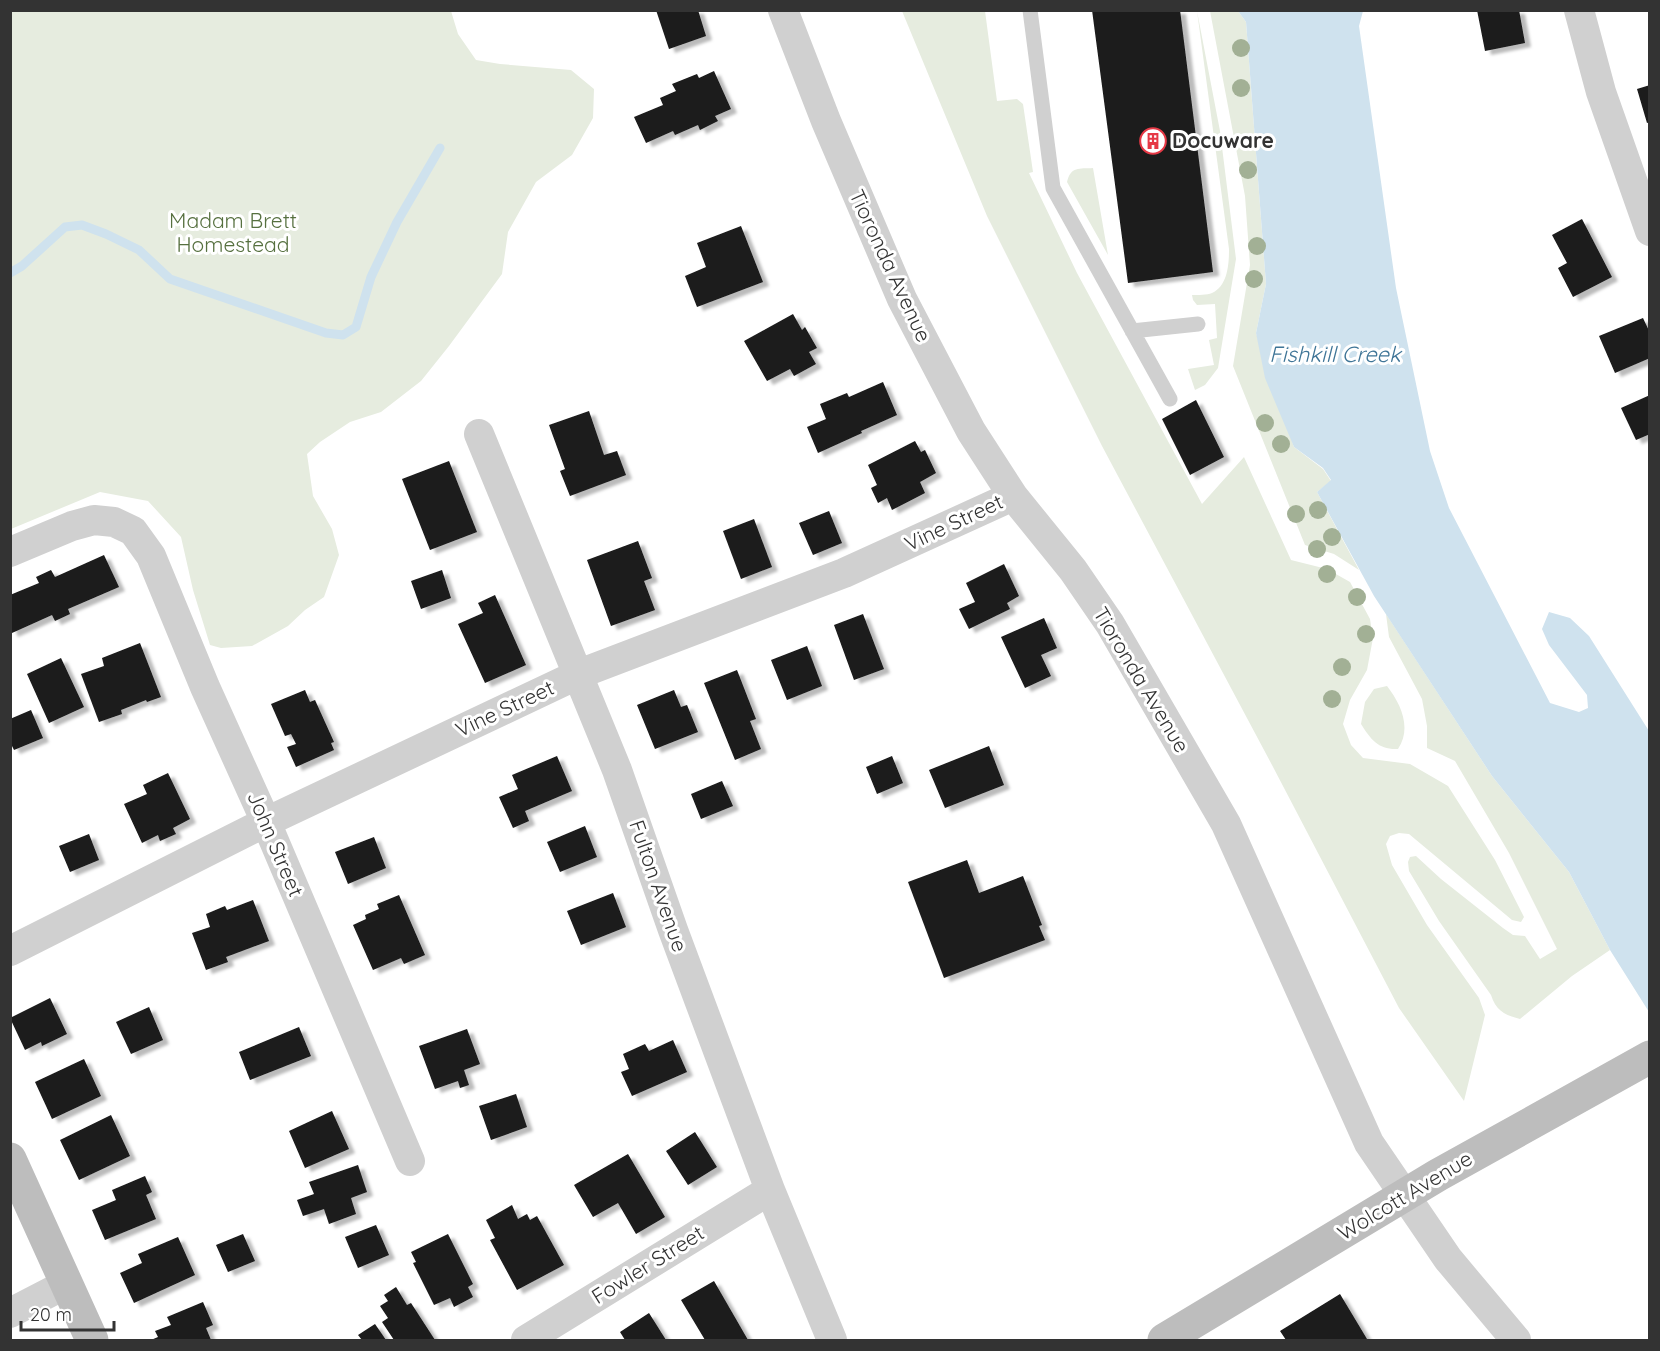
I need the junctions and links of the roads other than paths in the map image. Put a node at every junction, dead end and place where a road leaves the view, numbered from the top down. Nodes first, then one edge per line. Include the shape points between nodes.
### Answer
1 (783, 10) edge
2 (1030, 10) edge
3 (1579, 10) edge
4 (1650, 231) edge
5 (1198, 324) dead end
6 (1132, 331) junction
7 (1170, 399) dead end
8 (479, 434) dead end
9 (1013, 496) junction
10 (10, 552) edge
11 (579, 674) junction
12 (266, 822) junction
13 (10, 951) edge
14 (1650, 1057) edge
15 (10, 1159) edge
16 (410, 1161) dead end
17 (770, 1190) junction
18 (1404, 1197) junction
19 (66, 1284) junction
20 (10, 1313) edge
21 (92, 1341) edge
22 (526, 1341) edge
23 (832, 1341) edge
24 (1164, 1341) edge
25 (1516, 1341) edge

1 - 9 street, Tioronda Avenue via 902,299 971,431
2 - 6 lane via 1053,188
3 - 4 street via 1601,92
5 - 6 lane
6 - 7 lane
8 - 11 street, Fulton Avenue
9 - 11 street, Vine Street via 844,573
9 - 18 street, Tioronda Avenue via 1110,624 1226,824 1364,1132
10 - 12 street, John Street via 94,520 114,522 133,531 151,556
11 - 12 street, Vine Street
11 - 17 street, Fulton Avenue
12 - 13 street, Vine Street
12 - 16 street, John Street
14 - 18 main road, Wolcott Avenue
15 - 19 main road
17 - 22 street, Fowler Street
17 - 23 street, Fulton Avenue
18 - 24 main road, Wolcott Avenue
18 - 25 street, Tioronda Avenue via 1448,1259
19 - 20 street
19 - 21 main road

